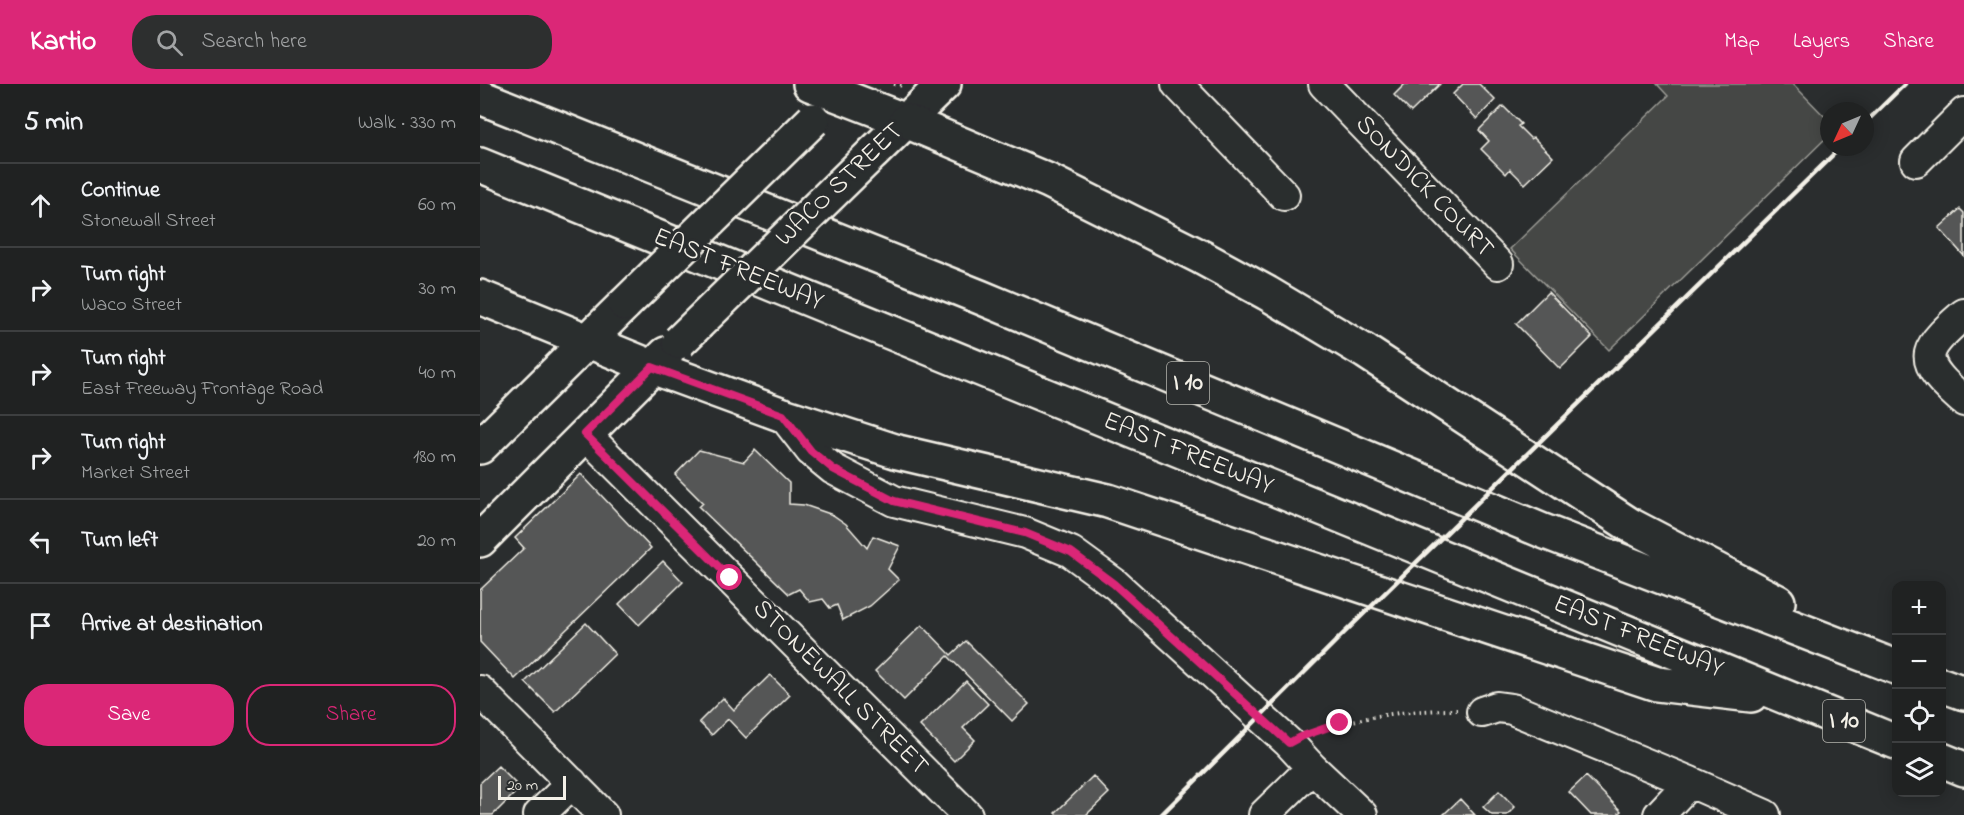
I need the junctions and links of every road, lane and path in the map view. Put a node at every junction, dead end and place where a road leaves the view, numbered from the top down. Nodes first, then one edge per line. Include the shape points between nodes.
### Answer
1 (944, 84) edge
2 (1177, 84) edge
3 (1324, 84) edge
4 (832, 88) edge
5 (480, 97) edge
6 (1964, 113) edge
7 (906, 122) junction
8 (1916, 161) dead end
9 (480, 165) edge
10 (1284, 195) dead end
11 (1498, 264) dead end
12 (480, 297) edge
13 (1964, 314) edge
14 (588, 341) junction
15 (652, 367) junction
16 (1964, 401) edge
17 (783, 415) junction
18 (585, 434) junction
19 (480, 447) edge
20 (480, 540) edge
21 (1892, 664) edge
22 (1892, 664) edge
23 (1946, 687) edge
24 (480, 691) edge
25 (1964, 693) edge
26 (1791, 700) junction
27 (1482, 712) joint
28 (1892, 740) edge
29 (1289, 743) junction
30 (1946, 762) edge
31 (1312, 768) junction
32 (1964, 769) edge
33 (1690, 782) junction
34 (572, 783) junction
35 (539, 815) edge
36 (603, 815) edge
37 (967, 815) edge
38 (1264, 815) edge
39 (1362, 815) edge
40 (1659, 815) edge
41 (1765, 815) edge

1 - 7 main road, WACO STREET
2 - 10 street
3 - 11 street, SONDICK COURT
4 - 7 main road
4 - 14 main road, bridge via 813,120
5 - 22 main road, I 10 via 980,297 1543,531
6 - 8 street
7 - 15 main road, WACO STREET, bridge
7 - 21 main road via 1049,181 1267,293 1366,352 1630,525
9 - 26 main road, EAST FREEWAY / I 10
12 - 14 main road
13 - 16 street via 1930,353 1936,374
14 - 15 main road
14 - 19 main road
15 - 17 main road
15 - 18 main road, WACO STREET
17 - 26 main road via 897,452 1108,501 1657,684
17 - 29 street via 811,451 833,469 894,501 1025,533 1071,552 1114,584
18 - 20 main road, WACO STREET
18 - 37 street, STONEWALL STREET
23 - 25 main road
24 - 34 street
26 - 28 main road, EAST FREEWAY / I 10
27 - 29 path via 1425,710 1381,715 1340,723
27 - 33 street via 1497,707 1512,709
29 - 31 street
30 - 32 main road
31 - 38 street
31 - 39 street
33 - 40 street
33 - 41 street
34 - 35 street
34 - 36 street

